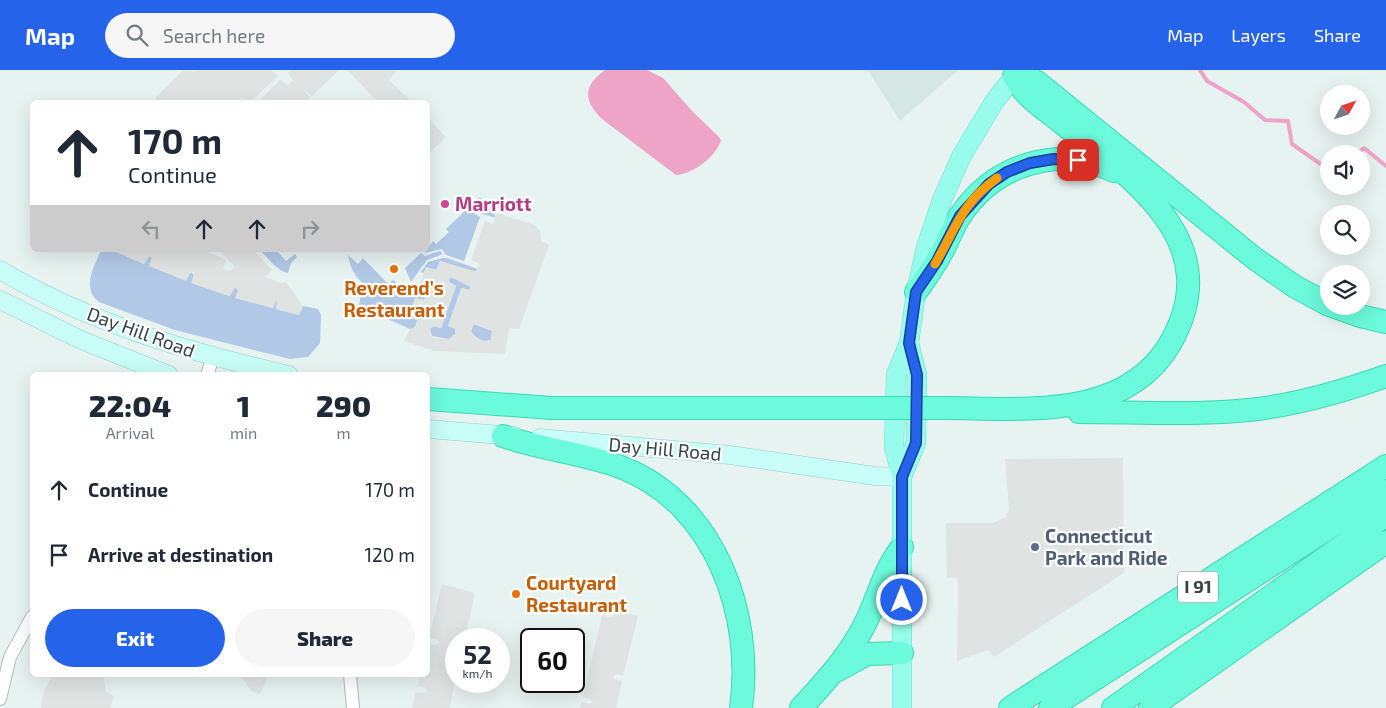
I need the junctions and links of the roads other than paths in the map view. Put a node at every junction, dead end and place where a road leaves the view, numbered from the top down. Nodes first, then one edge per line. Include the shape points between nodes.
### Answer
1 (1014, 72) edge
2 (1137, 185) junction
3 (0, 270) edge
4 (916, 292) junction
5 (0, 300) edge
6 (1320, 300) edge
7 (1357, 315) edge
8 (1386, 322) edge
9 (213, 357) junction
10 (162, 372) edge
11 (208, 372) edge
12 (276, 372) edge
13 (1386, 376) edge
14 (430, 399) edge
15 (1038, 408) junction
16 (430, 429) edge
17 (503, 436) junction
18 (1386, 466) edge
19 (902, 477) junction
20 (1386, 491) edge
21 (1386, 515) edge
22 (1386, 542) edge
23 (902, 547) junction
24 (30, 621) edge
25 (902, 653) junction
26 (833, 673) junction
27 (350, 677) edge
28 (0, 698) edge
29 (353, 708) edge
30 (741, 708) edge
31 (801, 708) edge
32 (902, 708) edge
33 (1010, 708) edge
34 (1050, 708) edge
35 (1113, 708) edge
36 (1150, 708) edge

1 - 2 highway via 1027,95
1 - 4 main road via 978,127 948,184
1 - 6 highway via 1037,82 1254,258
2 - 4 highway via 1106,167 1078,160 1042,161 1007,172 989,184 965,208 937,261
2 - 15 highway via 1166,216 1181,247 1187,271 1187,291 1176,333 1155,364 1128,387 1092,401
3 - 9 main road, Day Hill Road via 112,323
4 - 19 main road via 909,343 917,375 916,443
5 - 10 main road, Day Hill Road via 81,340
7 - 8 highway
9 - 11 street
9 - 12 main road, Day Hill Road
13 - 15 highway via 1317,398 1236,411 1069,412
14 - 15 highway, bridge via 552,408
16 - 17 main road, Day Hill Road
17 - 19 main road, Day Hill Road via 688,450
17 - 30 highway via 623,468 657,487 687,514 714,552 738,610 744,656
18 - 33 highway, I 91
19 - 23 main road
20 - 34 highway
21 - 35 highway
22 - 36 highway
23 - 25 main road
23 - 26 highway via 884,574 864,626
24 - 28 street via 10,657
25 - 26 highway via 867,654
25 - 32 main road
26 - 31 highway
27 - 29 street

